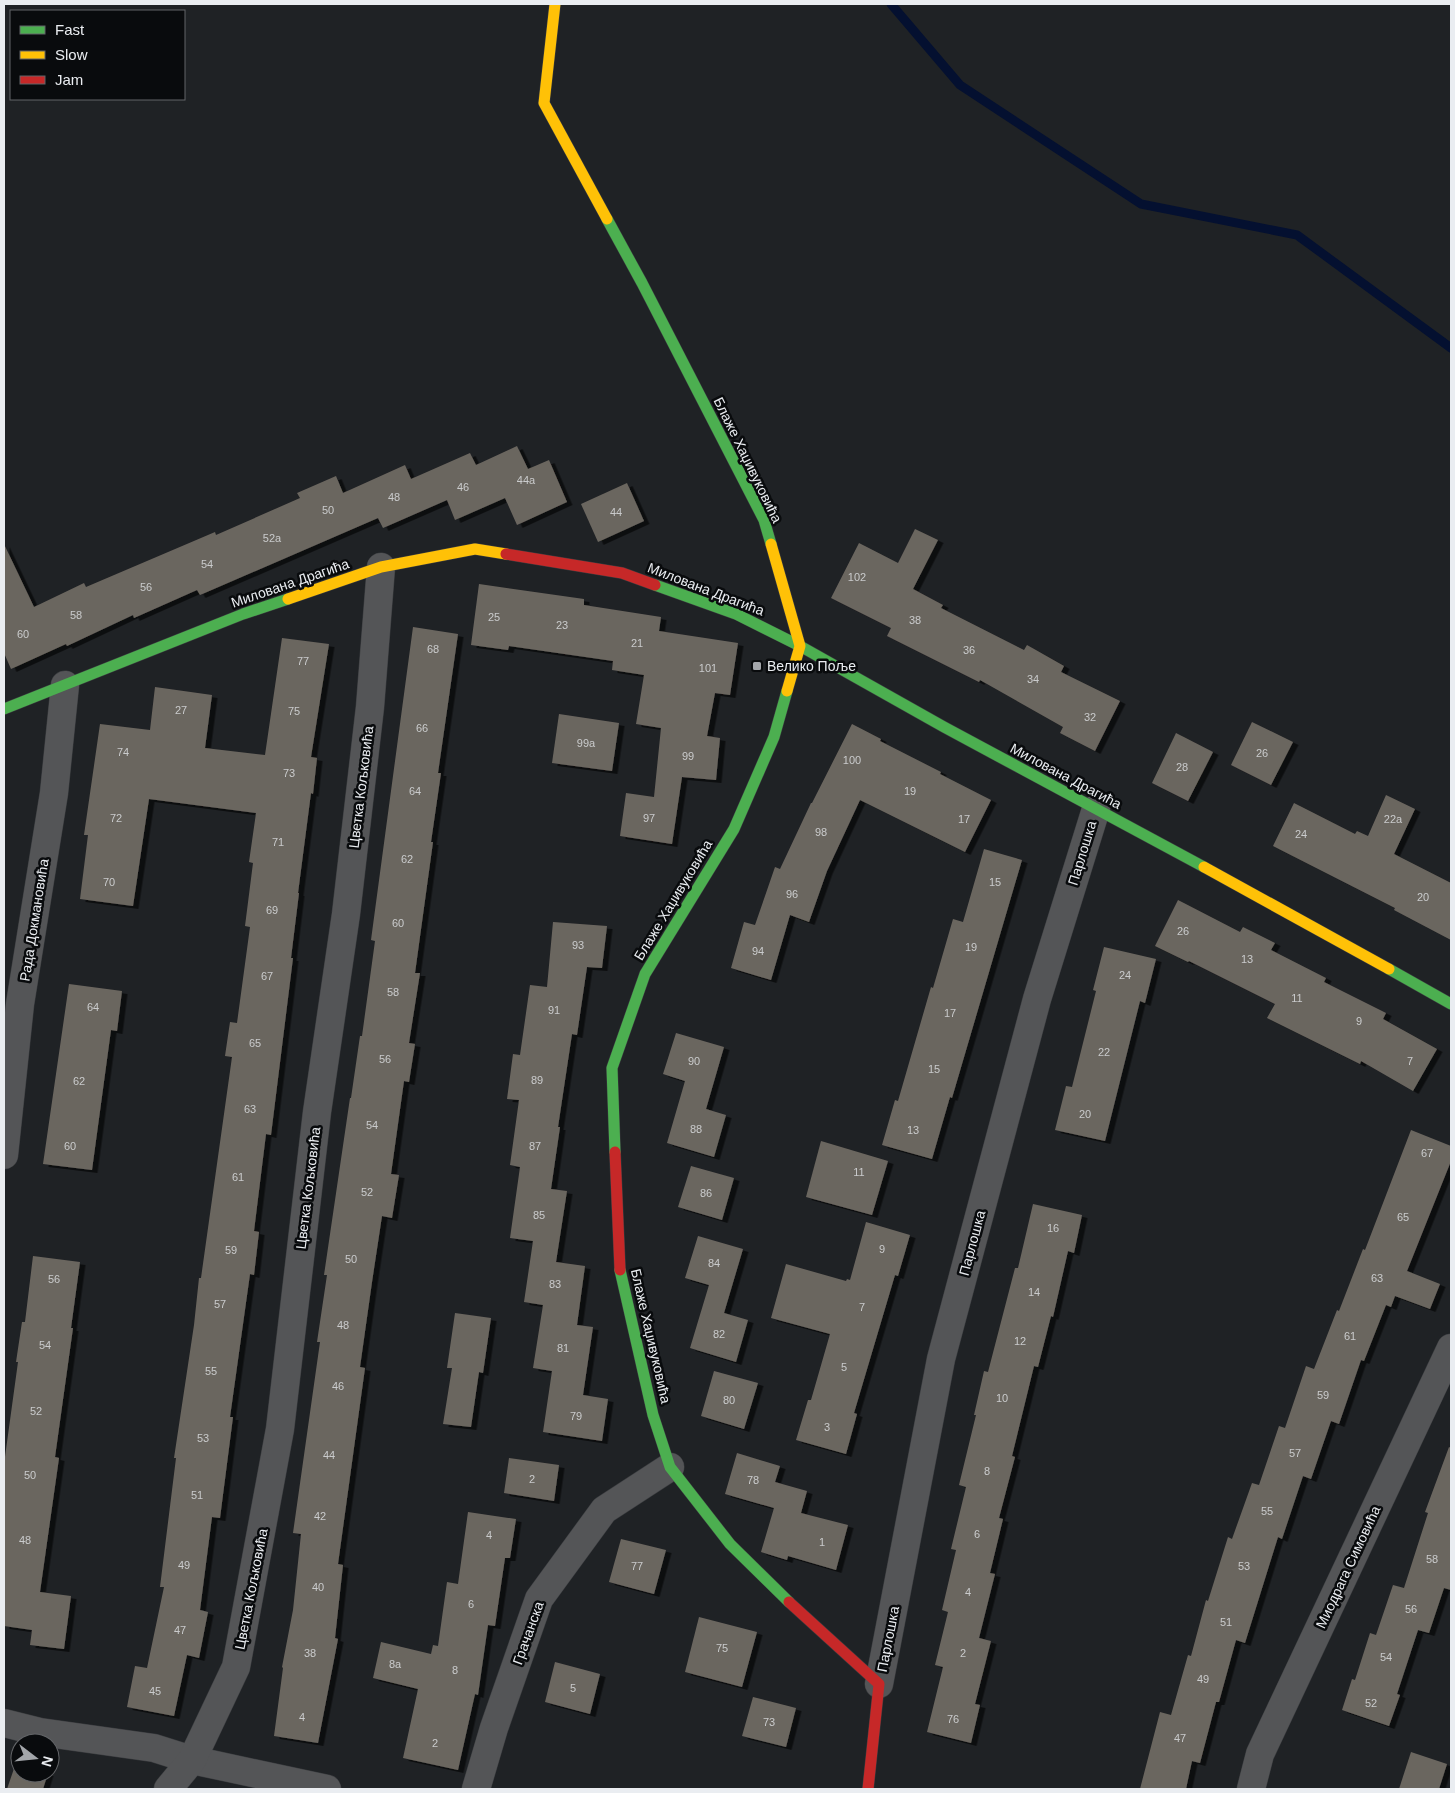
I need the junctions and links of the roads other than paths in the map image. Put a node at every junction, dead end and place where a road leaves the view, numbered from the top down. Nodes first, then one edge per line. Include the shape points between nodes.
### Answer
1 (555, 4) edge
2 (381, 567) junction
3 (800, 646) junction
4 (66, 684) junction
5 (4, 709) edge
6 (1096, 809) junction
7 (1451, 1004) edge
8 (4, 1155) edge
9 (1451, 1348) edge
10 (670, 1467) junction
11 (879, 1684) junction
12 (4, 1723) edge
13 (192, 1760) junction
14 (168, 1789) edge
15 (327, 1789) edge
16 (476, 1789) edge
17 (868, 1789) edge
18 (1251, 1789) edge

1 - 3 street, Блаже Хаџивуковића via 544,103 642,283 764,520
2 - 3 street, Милована Драгића via 475,549 622,573 736,614
2 - 4 street, Милована Драгића via 243,614
2 - 13 street, Цветка Кољковића via 370,706 346,914 316,1122 280,1429 236,1666
3 - 6 street, Милована Драгића
3 - 10 street, Блаже Хаџивуковића via 774,737 734,829 646,974 612,1068 620,1270 653,1415
4 - 5 street, Милована Драгића
4 - 8 street, Рада Докмановића via 54,793 20,1004
6 - 7 street, Милована Драгића
6 - 11 street, Парлошка via 1037,999 941,1359
9 - 18 street, Миодрага Симовића via 1260,1754
10 - 11 street, Блаже Хаџивуковића via 730,1544
10 - 16 street, Грачанска via 604,1510 539,1599
11 - 17 street
12 - 13 street via 40,1732 154,1748
13 - 14 street, Цветка Кољковића
13 - 15 street

